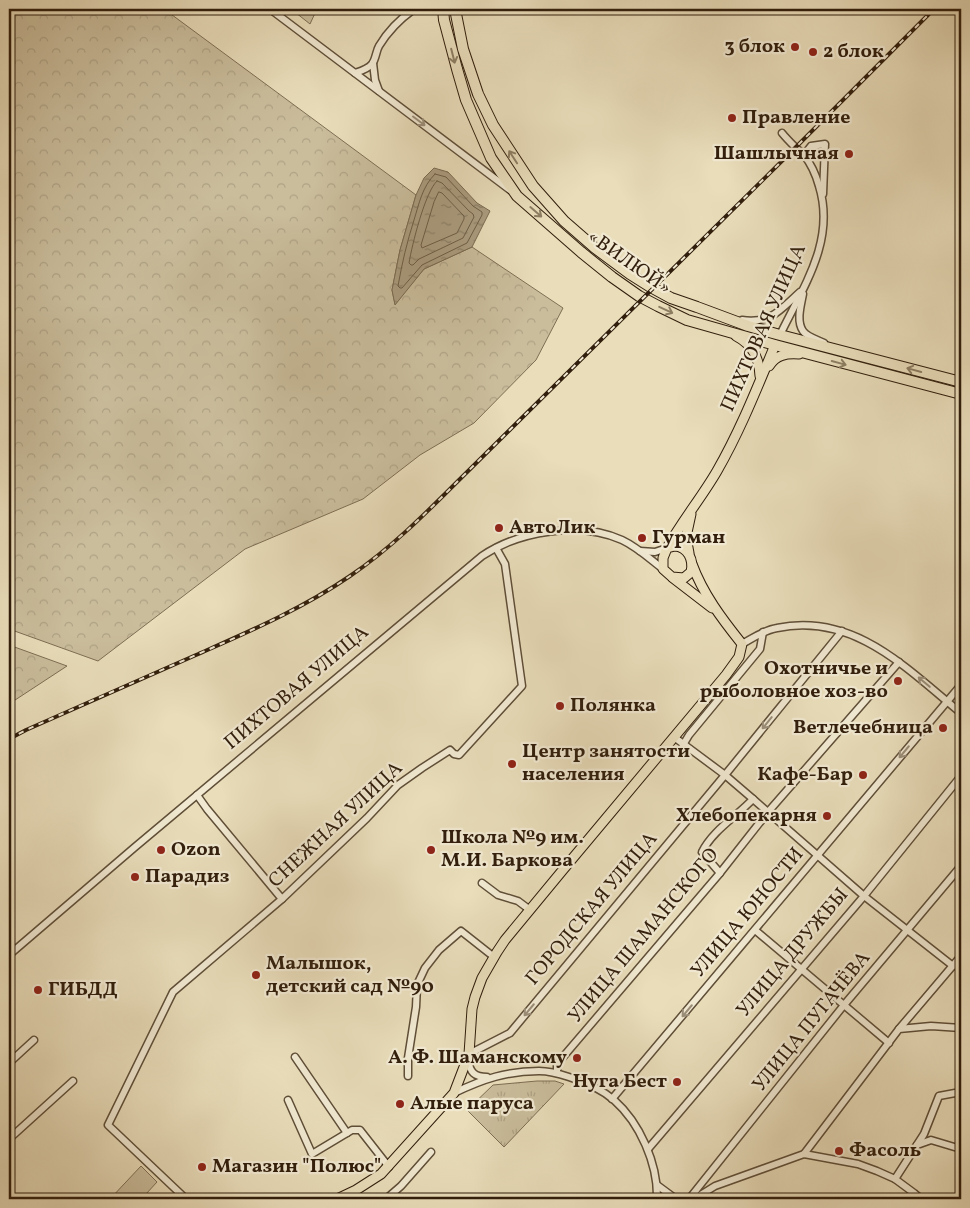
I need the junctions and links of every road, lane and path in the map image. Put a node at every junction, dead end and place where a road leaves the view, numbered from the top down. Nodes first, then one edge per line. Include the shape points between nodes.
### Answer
1 (270, 9) edge
2 (414, 9) edge
3 (442, 9) edge
4 (455, 9) edge
5 (373, 63) junction
6 (355, 73) junction
7 (380, 92) junction
8 (782, 133) dead end
9 (804, 155) junction
10 (517, 196) junction
11 (823, 200) junction
12 (804, 288) junction
13 (730, 319) junction
14 (729, 333) junction
15 (780, 335) junction
16 (775, 346) junction
17 (834, 348) junction
18 (810, 355) junction
19 (761, 382) junction
20 (961, 382) edge
21 (961, 394) edge
22 (692, 509) junction
23 (496, 548) junction
24 (667, 548) junction
25 (639, 551) junction
26 (689, 554) junction
27 (692, 564) junction
28 (663, 569) junction
29 (672, 577) junction
30 (716, 611) junction
31 (842, 631) junction
32 (763, 632) junction
33 (742, 644) junction
34 (899, 662) junction
35 (961, 685) edge
36 (947, 702) junction
37 (961, 713) edge
38 (674, 737) junction
39 (684, 745) junction
40 (725, 775) junction
41 (961, 776) edge
42 (197, 795) junction
43 (753, 799) junction
44 (768, 812) junction
45 (818, 856) junction
46 (961, 866) edge
47 (720, 873) junction
48 (482, 883) dead end
49 (864, 896) junction
50 (282, 899) junction
51 (530, 910) junction
52 (755, 930) junction
53 (908, 930) junction
54 (9, 955) edge
55 (961, 956) edge
56 (494, 957) junction
57 (953, 966) junction
58 (802, 969) junction
59 (844, 1006) junction
60 (961, 1028) edge
61 (899, 1029) junction
62 (34, 1040) dead end
63 (889, 1043) junction
64 (468, 1056) junction
65 (295, 1057) dead end
66 (9, 1063) edge
67 (557, 1074) junction
68 (408, 1076) dead end
69 (493, 1077) junction
70 (73, 1081) dead end
71 (454, 1093) junction
72 (961, 1094) edge
73 (612, 1098) junction
74 (288, 1100) dead end
75 (347, 1133) junction
76 (9, 1139) edge
77 (917, 1145) junction
78 (648, 1149) junction
79 (961, 1150) edge
80 (431, 1152) dead end
81 (804, 1154) junction
82 (389, 1167) junction
83 (895, 1179) junction
84 (657, 1185) junction
85 (186, 1199) edge
86 (337, 1199) edge
87 (386, 1199) edge
88 (657, 1199) edge
89 (676, 1199) edge
90 (689, 1199) edge
91 (694, 1199) edge
92 (921, 1199) edge

1 - 6 street
2 - 5 street via 390,30
3 -> 10 highway, «ВИЛЮЙ» via 466,100 492,158
13 -> 4 highway, «ВИЛЮЙ» via 671,298 630,274 564,221 532,186 492,125 478,94 463,49
5 - 6 street
5 - 7 street
6 - 7 street
7 -> 10 street
8 - 9 street, ПИХТОВАЯ УЛИЦА
9 - 11 street, ПИХТОВАЯ УЛИЦА via 816,175
9 - 11 street via 811,146 825,144
10 -> 14 highway, «ВИЛЮЙ» via 581,252 639,296 688,320
11 - 12 street, ПИХТОВАЯ УЛИЦА via 824,225 815,262
12 - 13 street via 765,320
12 - 15 street, ПИХТОВАЯ УЛИЦА
12 - 17 street via 799,318 803,330
13 - 15 highway, «ВИЛЮЙ»
14 - 16 highway, «ВИЛЮЙ»
14 - 19 main road via 754,351
15 - 16 highway, ПИХТОВАЯ УЛИЦА
15 - 17 highway, «ВИЛЮЙ»
16 - 18 highway, «ВИЛЮЙ»
16 - 19 main road, ПИХТОВАЯ УЛИЦА
20 -> 17 highway, «ВИЛЮЙ»
18 - 19 main road via 782,355 770,364
18 -> 21 highway, «ВИЛЮЙ»
19 - 22 main road, ПИХТОВАЯ УЛИЦА via 718,469
22 - 24 main road, ПИХТОВАЯ УЛИЦА
22 - 26 main road, ПИХТОВАЯ УЛИЦА via 686,537
23 - 25 street, ПИХТОВАЯ УЛИЦА via 534,534 572,530 604,534
23 - 42 street, ПИХТОВАЯ УЛИЦА via 482,556
23 - 50 street, СНЕЖНАЯ УЛИЦА via 505,564 522,686 459,755 450,750 411,775
24 - 25 street via 655,552
24 - 26 main road via 680,546
24 - 28 main road
25 - 28 street, ПИХТОВАЯ УЛИЦА
26 - 27 main road
27 - 29 main road via 686,577
27 - 30 main road
28 - 29 main road
29 - 30 main road
30 - 33 main road
31 - 32 street via 804,625
31 - 34 street via 865,640
31 -> 40 street, ГОРОДСКАЯ УЛИЦА
32 - 33 street
32 - 39 street via 760,649
33 - 38 main road via 735,664
36 -> 34 street
34 - 44 street, УЛИЦА ШАМАНСКОГО
35 - 36 street, УЛИЦА ЮНОСТИ
36 - 37 street
36 -> 45 street, УЛИЦА ЮНОСТИ
38 - 39 street
38 - 51 main road
39 - 40 street
40 - 43 street
40 -> 64 street, ГОРОДСКАЯ УЛИЦА via 510,1033
41 - 49 street, УЛИЦА ДРУЖБЫ
42 - 50 street
42 - 54 street, ПИХТОВАЯ УЛИЦА
43 - 44 street
43 - 47 street via 721,827 702,852
44 - 45 street
44 - 47 street, УЛИЦА ШАМАНСКОГО
45 - 49 street
45 - 52 street, УЛИЦА ЮНОСТИ
46 - 53 street, УЛИЦА ПУГАЧЁВА
47 - 67 street, УЛИЦА ШАМАНСКОГО via 557,1064
48 - 51 street via 498,895 518,901
49 - 53 street
49 - 58 street, УЛИЦА ДРУЖБЫ
50 - 85 street, СНЕЖНАЯ УЛИЦА via 173,992 108,1125
51 - 56 main road
52 - 58 street
52 -> 73 street, УЛИЦА ЮНОСТИ
53 - 57 street
53 - 59 street, УЛИЦА ПУГАЧЁВА
55 - 57 street
56 - 64 main road via 479,986 472,1009
56 - 68 street via 461,931 439,950 425,968 417,985
57 - 61 street
58 - 59 street
58 - 78 street, УЛИЦА ДРУЖБЫ
59 - 63 street
59 - 90 street, УЛИЦА ПУГАЧЁВА
60 - 61 street
61 - 63 street
62 - 66 street
63 - 81 street
64 - 69 street via 473,1073
64 - 71 main road
65 - 75 street
67 - 69 street via 541,1071
67 - 73 street via 585,1082
69 - 71 street
70 - 76 street
71 - 82 main road
72 - 77 street via 939,1096
73 - 78 street
74 - 75 street via 312,1154
75 - 82 street via 360,1130
77 - 79 street via 931,1140
77 - 83 street
78 - 84 street
80 - 87 street
81 - 83 street via 858,1164
81 - 91 street via 715,1186
82 - 86 main road via 371,1182
83 - 92 street
84 - 88 street
84 - 89 street

